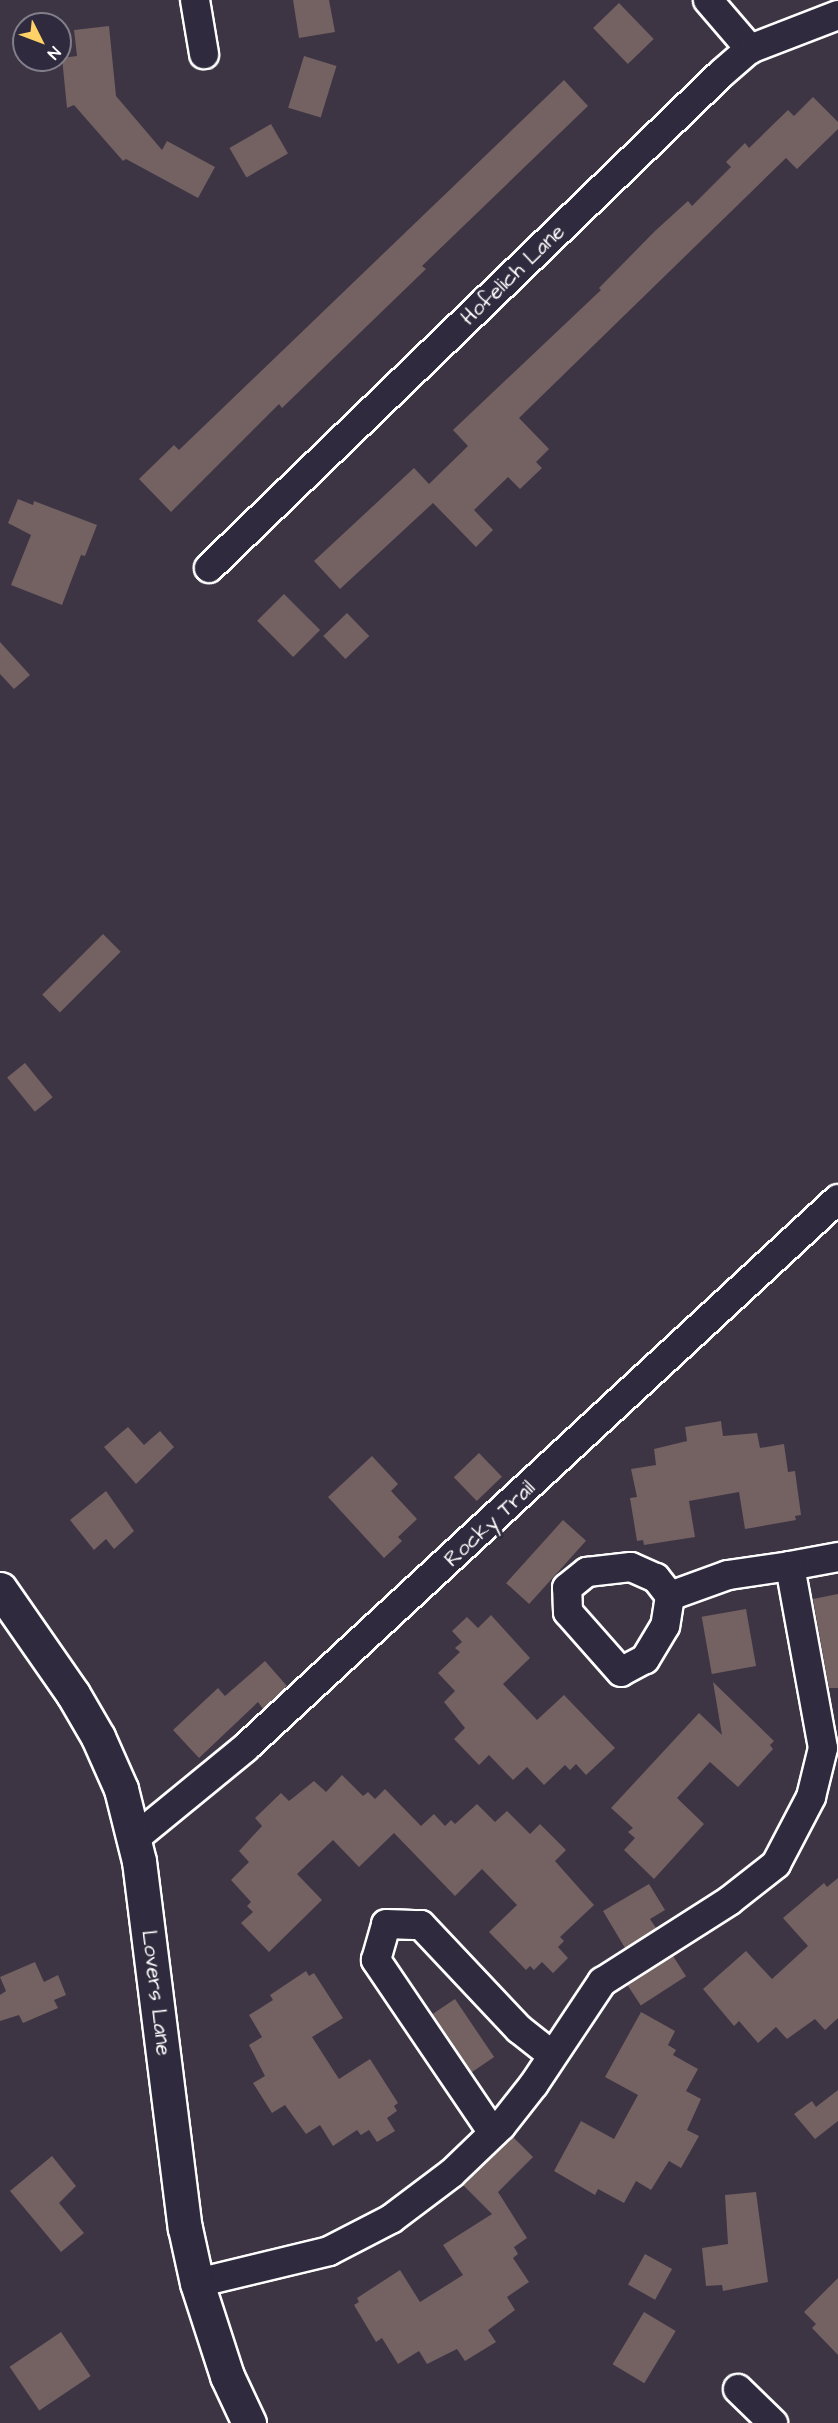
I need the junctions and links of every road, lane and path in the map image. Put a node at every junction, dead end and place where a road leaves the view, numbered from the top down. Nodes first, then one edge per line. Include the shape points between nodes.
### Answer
1 (195, 0) edge
2 (708, 0) edge
3 (838, 15) edge
4 (750, 49) junction
5 (204, 54) dead end
6 (209, 568) dead end
7 (838, 1199) edge
8 (838, 1557) edge
9 (790, 1566) junction
10 (0, 1589) edge
11 (670, 1596) dead end
12 (828, 1714) edge
13 (134, 1839) junction
14 (552, 2055) junction
15 (493, 2133) junction
16 (197, 2283) junction
17 (738, 2389) dead end
18 (249, 2423) edge
19 (773, 2423) edge

1 - 5 street
2 - 4 street
3 - 4 street, Hofelich Lane
4 - 6 street, Hofelich Lane
7 - 13 street, Rocky Trail via 245,1748
8 - 9 street
9 - 11 street via 728,1575
9 - 12 street
10 - 13 main road, Lovers Lane via 27,1624 98,1737 121,1789
12 - 14 street via 811,1797 776,1863 729,1901 602,1982
13 - 16 main road, Lovers Lane via 184,2228
14 - 15 street
14 - 15 street via 519,2029 421,1925 386,1924 376,1960
15 - 16 street via 452,2173 391,2219 329,2251
16 - 18 main road, Lovers Lane via 227,2376
17 - 19 street

